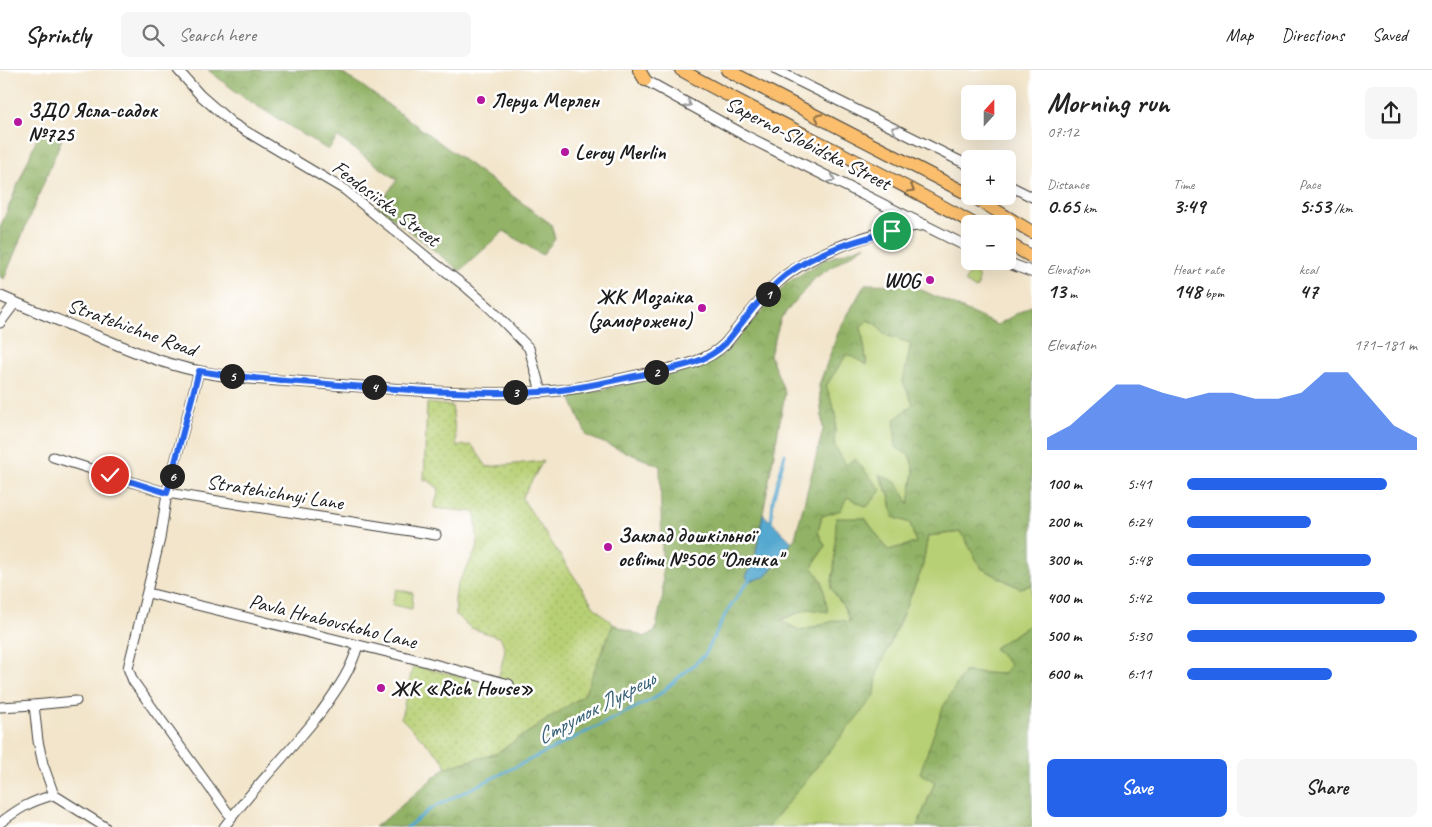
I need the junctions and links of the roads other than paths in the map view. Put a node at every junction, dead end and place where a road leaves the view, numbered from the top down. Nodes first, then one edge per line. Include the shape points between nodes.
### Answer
1 (178, 70) edge
2 (630, 70) edge
3 (681, 70) edge
4 (727, 70) edge
5 (776, 70) edge
6 (642, 75) edge
7 (961, 162) edge
8 (1016, 189) edge
9 (961, 191) edge
10 (1032, 197) edge
11 (986, 205) edge
12 (961, 217) edge
13 (924, 226) junction
14 (1032, 232) edge
15 (961, 244) edge
16 (1016, 248) edge
17 (1032, 258) edge
18 (1016, 266) edge
19 (1032, 272) edge
20 (0, 296) edge
21 (15, 303) junction
22 (0, 323) edge
23 (199, 371) junction
24 (541, 392) junction
25 (53, 457) dead end
26 (167, 493) junction
27 (436, 535) dead end
28 (148, 593) junction
29 (358, 645) junction
30 (509, 684) dead end
31 (76, 701) dead end
32 (34, 705) junction
33 (0, 707) edge
34 (54, 795) junction
35 (232, 817) junction
36 (0, 823) edge
37 (104, 827) edge
38 (224, 827) edge

1 - 24 street, Feodosiiska Street via 232,123 345,190 490,308 529,348
2 - 6 street, Saperno-Slobidska Street
3 -> 12 main road, Saperno-Slobidska Street
9 -> 4 main road, Saperno-Slobidska Street
7 -> 5 street
6 -> 13 street, Saperno-Slobidska Street via 748,137
8 - 10 street
11 - 14 main road, Saperno-Slobidska Street
13 - 15 street, Saperno-Slobidska Street
13 - 24 street, Stratehichne Road via 900,228 814,257 777,283 725,344 708,357 668,369
16 - 17 main road
18 - 19 street
20 - 21 street, Stratehichne Road
21 - 22 street
21 - 23 street, Stratehichne Road via 130,350
23 - 24 street, Stratehichne Road via 366,387
23 - 26 street
25 - 26 street, Stratehichnyi Lane
26 - 27 street, Stratehichnyi Lane
26 - 28 street
28 - 29 street, Pavla Hrabovskoho Lane
28 - 35 street via 128,668 133,681
29 - 30 street, Pavla Hrabovskoho Lane
29 - 35 street via 355,658 339,687 303,735
31 - 32 street
32 - 33 street
32 - 34 street via 43,764
34 - 36 street via 19,808
34 - 37 street
35 - 38 street

